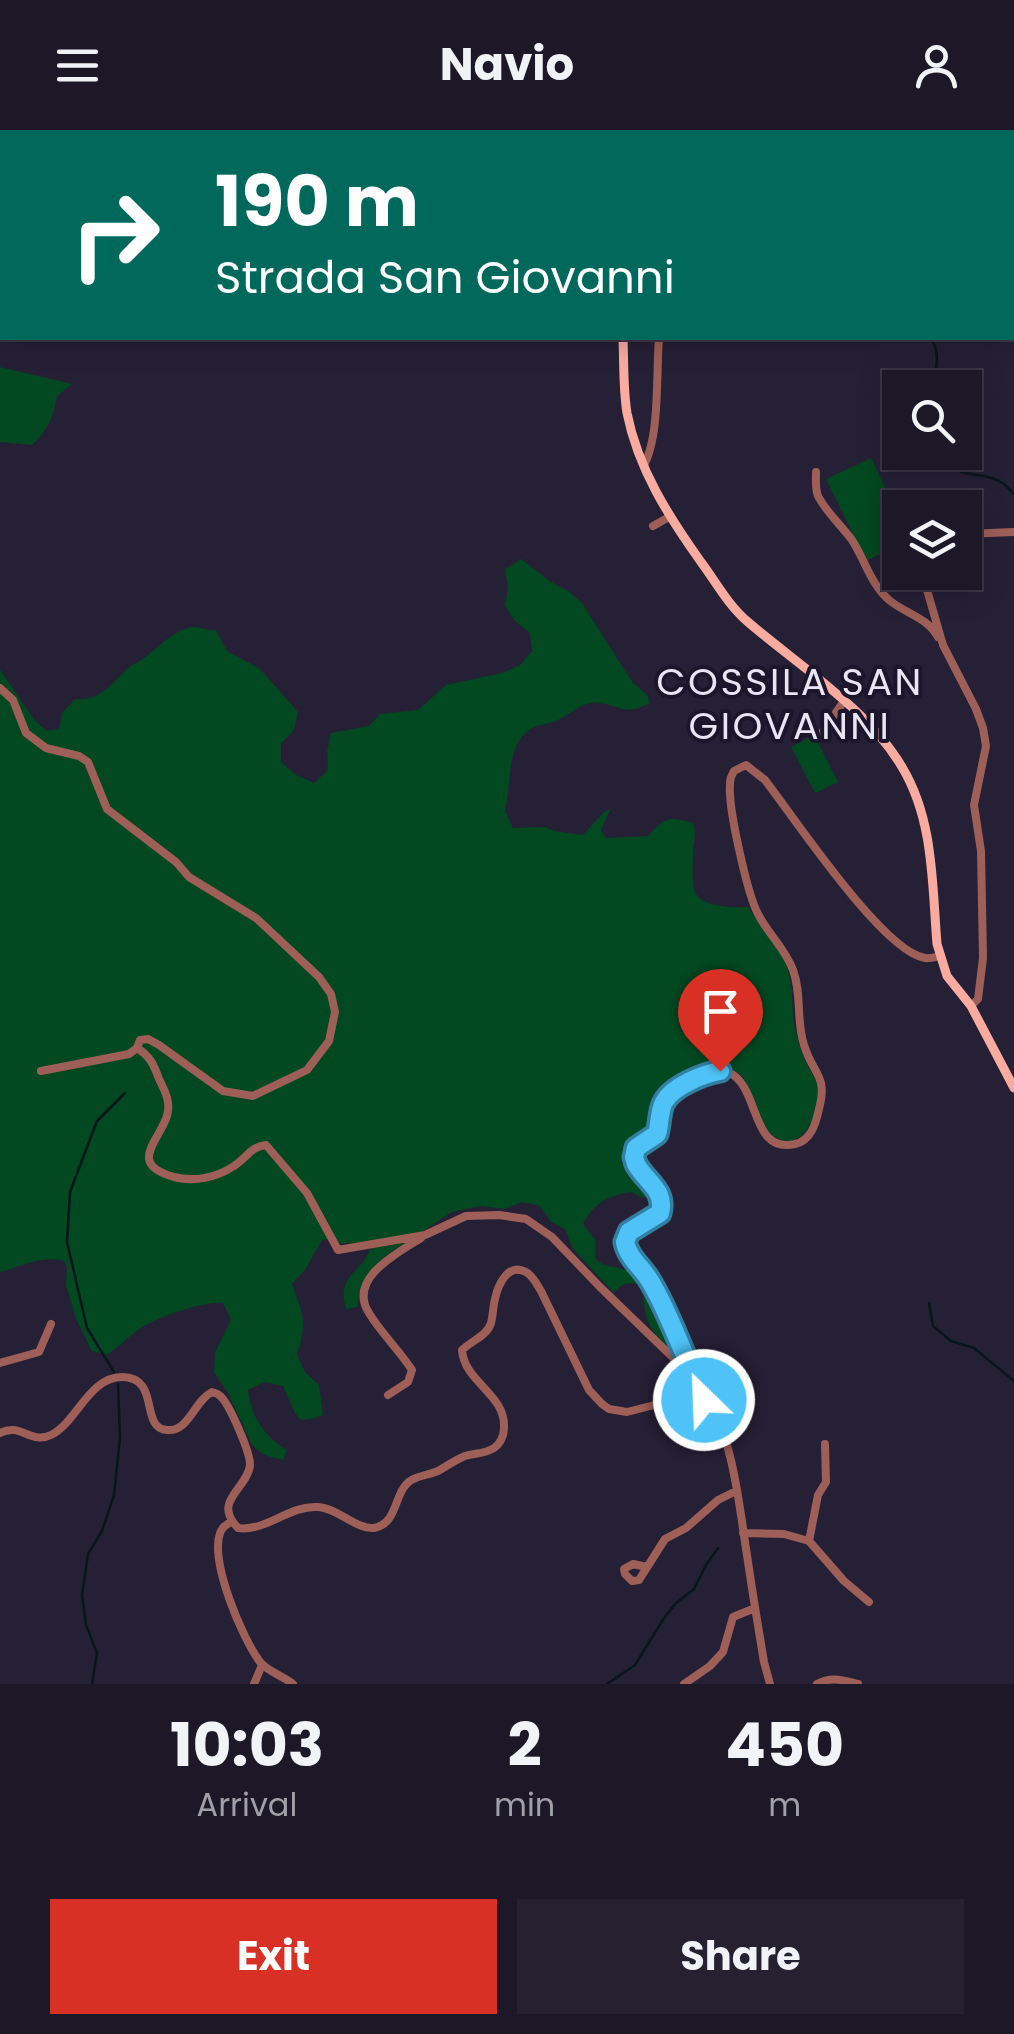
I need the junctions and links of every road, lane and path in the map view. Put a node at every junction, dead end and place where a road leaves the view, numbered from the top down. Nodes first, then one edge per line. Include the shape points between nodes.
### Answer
1 (623, 340) edge
2 (659, 340) edge
3 (644, 465) junction
4 (816, 472) dead end
5 (669, 517) junction
6 (653, 526) dead end
7 (1014, 532) edge
8 (982, 533) edge
9 (927, 590) edge
10 (943, 646) junction
11 (0, 688) edge
12 (844, 702) junction
13 (819, 737) dead end
14 (940, 956) junction
15 (971, 1006) junction
16 (137, 1048) junction
17 (41, 1071) dead end
18 (1014, 1088) edge
19 (424, 1235) junction
20 (52, 1324) dead end
21 (0, 1363) edge
22 (694, 1378) junction
23 (388, 1395) dead end
24 (704, 1400) junction
25 (2, 1429) edge
26 (825, 1444) dead end
27 (736, 1491) junction
28 (232, 1522) junction
29 (743, 1533) junction
30 (809, 1541) junction
31 (647, 1567) dead end
32 (869, 1602) dead end
33 (755, 1608) junction
34 (262, 1665) junction
35 (254, 1684) edge
36 (293, 1684) edge
37 (684, 1684) edge
38 (770, 1684) edge
39 (816, 1684) edge
40 (858, 1684) edge

1 - 3 main road via 626,409
2 - 3 street via 653,438
3 - 5 main road
4 - 10 street via 820,499 877,588 933,628
5 - 6 street
5 - 12 main road via 738,614
7 - 8 street
9 - 10 street
10 - 15 street via 976,710 986,746 974,793 983,958 978,999
11 - 16 street via 13,700 26,733 46,748 88,762 107,810 189,877 256,918 319,977 335,1012 329,1041 308,1070 253,1096 223,1092 148,1039
12 - 13 street
12 - 14 main road via 903,768 924,816
14 - 15 main road
14 - 22 street via 917,955 881,930 764,780 746,765 734,771 729,790 749,889 793,968 799,1028 823,1094 810,1135 782,1145 762,1130 734,1076 714,1072 670,1094 657,1134 636,1148 636,1164 662,1206 629,1232 626,1249 650,1280
15 - 18 main road
16 - 17 street
16 - 19 street via 153,1063 169,1102 150,1146 161,1173 203,1179 266,1146 308,1194 338,1250
19 - 22 street via 479,1214 532,1222
19 - 23 street via 365,1284 370,1314 412,1370 408,1382
20 - 21 street via 38,1352
22 - 24 street
24 - 27 street via 724,1436
24 - 28 street via 628,1412 602,1404 542,1291 527,1272 512,1271 496,1295 491,1324 462,1350 466,1369 502,1415 495,1448 410,1480 391,1516 376,1527 321,1507 246,1530
25 - 28 street via 48,1436 98,1388 121,1377 143,1388 152,1421 162,1430 182,1426 202,1398 216,1393 250,1464 229,1504
26 - 30 street via 826,1482
27 - 29 street
27 - 31 street via 666,1540
28 - 34 street via 220,1534 219,1561 232,1608
29 - 30 street
29 - 33 street
30 - 32 street
33 - 37 street via 732,1616 723,1652
33 - 38 street
34 - 35 street
34 - 36 street
39 - 40 street via 836,1678

